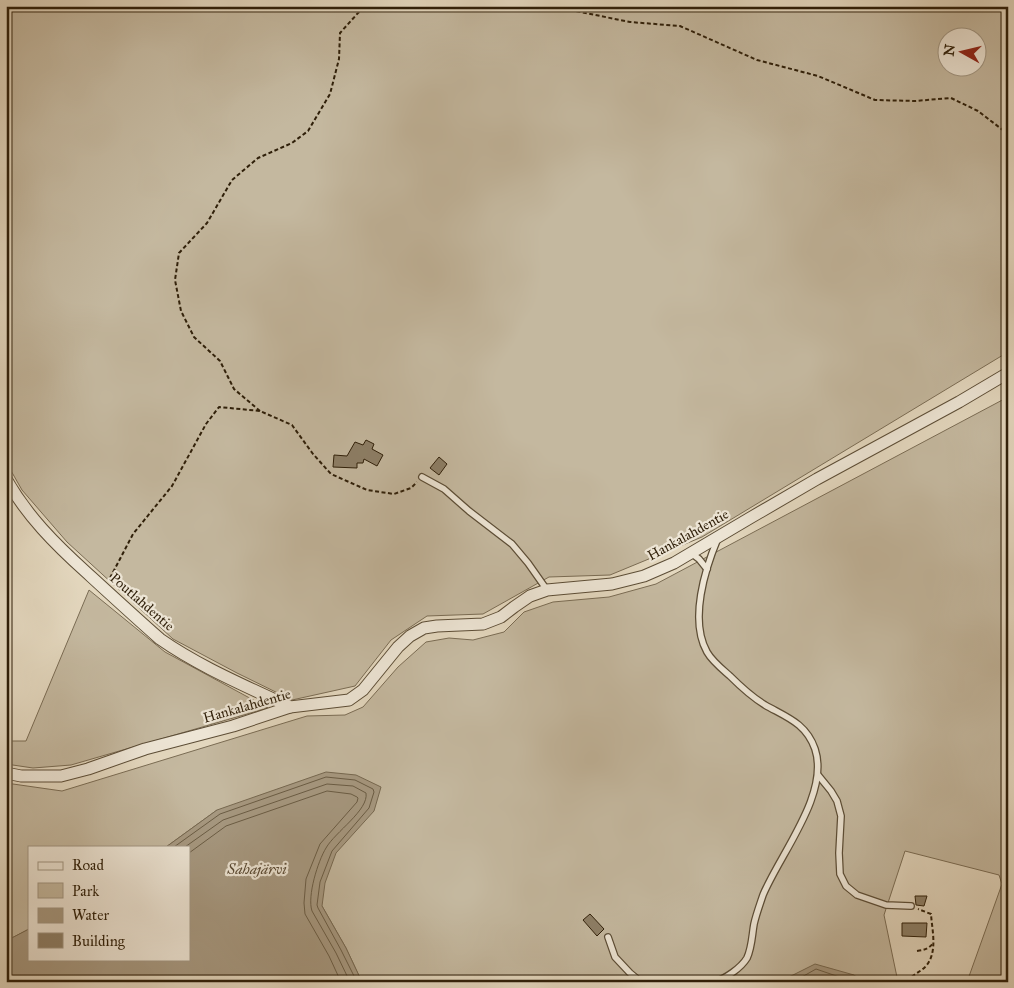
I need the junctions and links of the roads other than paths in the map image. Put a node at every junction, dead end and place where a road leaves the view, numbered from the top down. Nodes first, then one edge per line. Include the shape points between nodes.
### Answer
1 (1008, 372) edge
2 (422, 476) road end
3 (6, 479) edge
4 (719, 536) junction
5 (690, 553) junction
6 (707, 569) junction
7 (547, 590) junction
8 (290, 707) junction
9 (6, 773) edge
10 (818, 774) junction
11 (910, 906) road end
12 (608, 936) dead end
13 (641, 982) edge
14 (714, 982) edge

1 - 4 street, Hankalahdentie
2 - 7 lane via 444,489 512,544
3 - 8 street, Poutlahdentie via 48,536 160,639 179,652
4 - 5 street, Hankalahdentie
4 - 6 lane
5 - 6 lane
5 - 7 street, Hankalahdentie via 644,576 612,584
6 - 10 lane via 698,616 700,638 707,653 747,692 802,726 816,751
7 - 8 street, Hankalahdentie via 530,596 501,617 483,624 424,628 398,647 363,690 350,700
8 - 9 street, Hankalahdentie via 62,776
10 - 11 lane via 837,801 841,816 840,874 846,886 857,895 886,905
10 - 14 lane via 803,818 763,895 746,959 732,973
12 - 13 lane via 615,957

